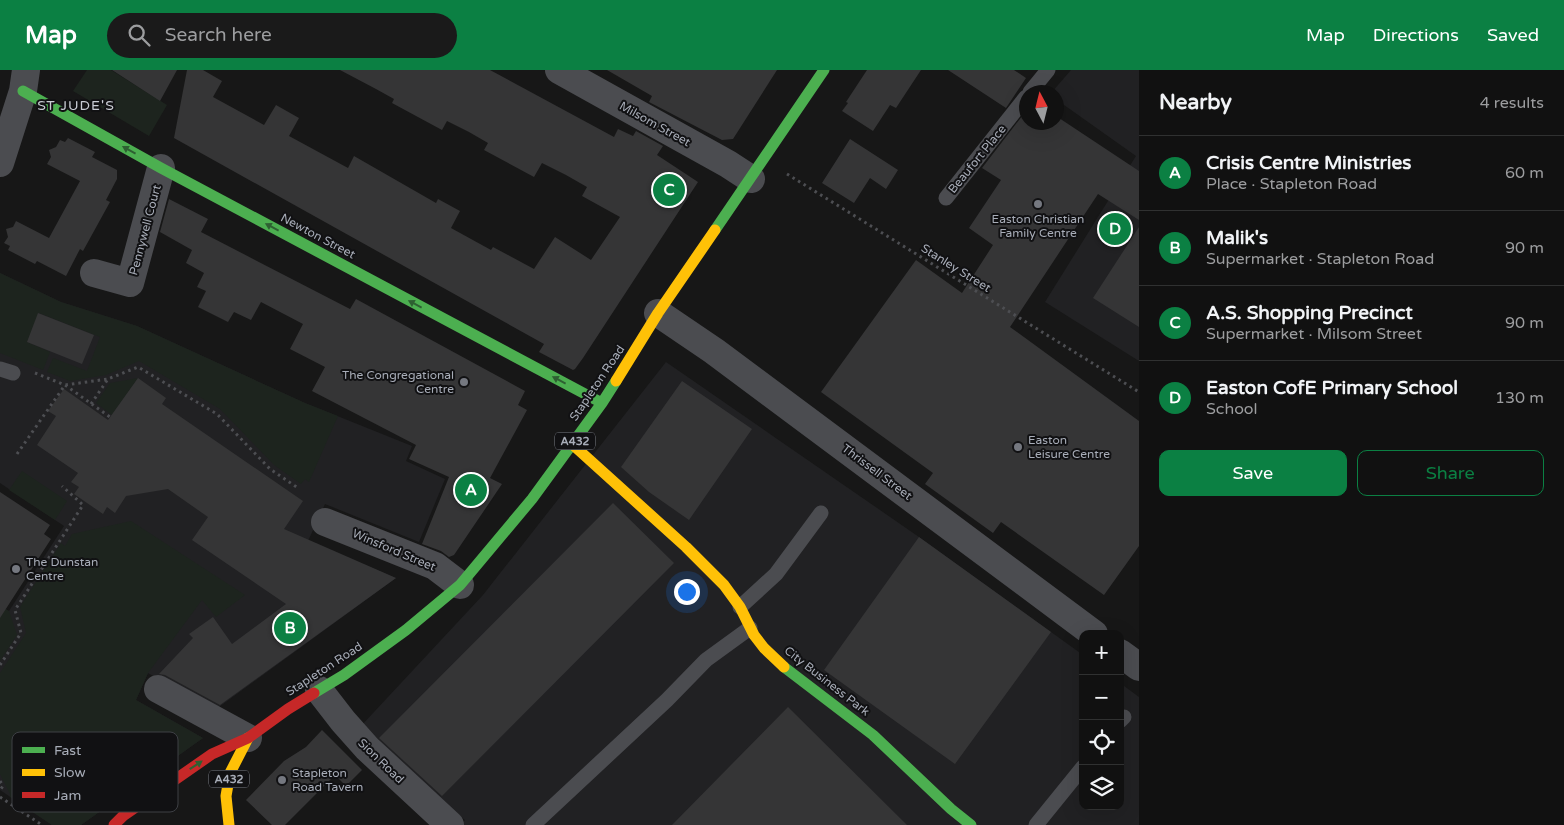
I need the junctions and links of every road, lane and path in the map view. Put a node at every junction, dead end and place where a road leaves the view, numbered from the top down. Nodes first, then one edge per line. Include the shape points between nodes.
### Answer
1 (559, 70) edge
2 (824, 70) edge
3 (1048, 70) edge
4 (25, 80) edge
5 (1036, 85) edge
6 (1019, 106) edge
7 (0, 163) edge
8 (161, 168) junction
9 (757, 169) junction
10 (946, 198) dead end
11 (94, 274) dead end
12 (658, 313) junction
13 (32, 372) dead end
14 (108, 379) junction
15 (65, 385) junction
16 (1139, 392) edge
17 (602, 403) junction
18 (91, 404) junction
19 (110, 417) dead end
20 (572, 444) junction
21 (16, 454) dead end
22 (62, 486) dead end
23 (298, 488) dead end
24 (821, 513) dead end
25 (325, 522) dead end
26 (460, 586) junction
27 (740, 607) junction
28 (750, 628) junction
29 (1089, 630) edge
30 (0, 665) edge
31 (158, 689) dead end
32 (319, 690) junction
33 (248, 738) junction
34 (1079, 773) edge
35 (178, 778) edge
36 (0, 781) edge
37 (0, 790) edge
38 (0, 797) edge
39 (12, 805) edge
40 (22, 812) edge
41 (129, 812) edge
42 (42, 825) edge
43 (114, 825) edge
44 (229, 825) edge
45 (450, 825) edge
46 (533, 825) edge
47 (970, 825) edge
48 (1036, 825) edge

1 - 9 street, Milsom Street via 728,164
2 - 9 street, Stapleton Road / A432
3 - 5 lane
4 - 7 street
8 -> 4 street, Newton Street
6 - 10 lane, Beaufort Place
8 - 11 street, Pennywell Court via 130,283
17 -> 8 street, Newton Street
9 - 12 street, Stapleton Road / A432
9 - 16 path, Stanley Street
12 - 17 street, Stapleton Road / A432
12 - 29 street, Thrissell Street via 722,357
13 - 15 path
14 - 15 path
14 - 18 path
14 - 23 path via 138,367 217,414 270,469
15 - 18 path
15 - 21 path
17 - 20 street, Stapleton Road / A432
18 - 19 path
20 - 26 street, Stapleton Road / A432 via 532,499
20 - 27 street, City Business Park via 705,565
22 - 30 path via 83,505 15,610 21,633
24 - 27 lane via 776,574
25 - 26 street, Winsford Street via 435,566
26 - 32 street, Stapleton Road / A432 via 406,630
27 - 28 street, City Business Park
28 - 46 lane via 706,660
28 - 47 street, City Business Park via 778,662 873,735
31 - 33 street
32 - 33 street, Stapleton Road / A432
32 - 45 street, Sion Road via 366,748
35 -> 33 street, A432 via 212,754
33 - 44 street, A432 via 230,772 226,796
34 - 48 lane
36 - 37 path via 3,786
38 - 39 path
40 - 42 path
43 -> 41 street, A432

